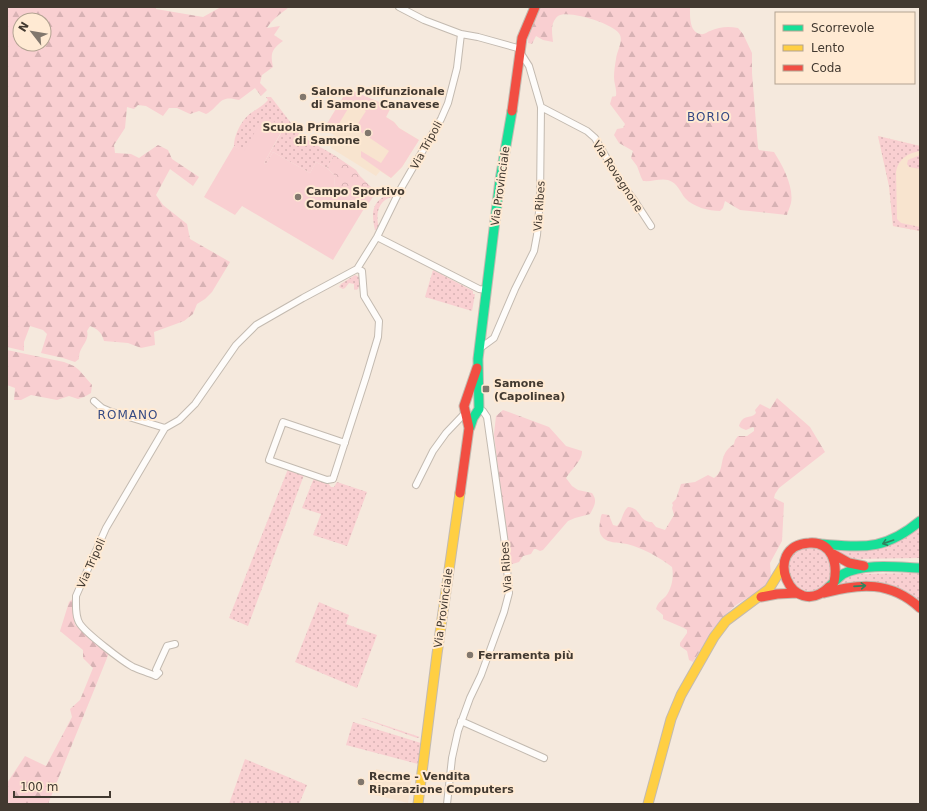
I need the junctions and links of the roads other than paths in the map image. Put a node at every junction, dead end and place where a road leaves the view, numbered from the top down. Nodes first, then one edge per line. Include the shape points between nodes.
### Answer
1 (399, 7) edge
2 (535, 7) edge
3 (461, 34) junction
4 (520, 50) junction
5 (541, 107) junction
6 (650, 226) dead end
7 (377, 237) junction
8 (357, 269) junction
9 (486, 290) junction
10 (480, 349) junction
11 (477, 368) junction
12 (94, 401) dead end
13 (473, 410) junction
14 (165, 428) junction
15 (344, 442) junction
16 (416, 485) dead end
17 (920, 521) edge
18 (820, 544) junction
19 (833, 554) junction
20 (783, 566) junction
21 (874, 567) junction
22 (920, 568) edge
23 (834, 582) junction
24 (797, 593) junction
25 (822, 593) junction
26 (760, 597) junction
27 (920, 608) edge
28 (175, 644) dead end
29 (461, 721) junction
30 (544, 758) dead end
31 (418, 804) edge
32 (447, 804) edge
33 (648, 804) edge

1 - 3 street
2 - 4 main road, Via Provinciale via 524,32
3 - 4 street
3 - 7 street, Via Tripoli via 457,68 448,103
4 - 5 street, Via Ribes via 529,66
4 - 9 main road, Via Provinciale
5 - 6 street, Via Rovagnone via 587,131 595,138
5 - 10 street, Via Ribes via 540,200 534,251 494,338
7 - 8 street, Via Tripoli
7 - 9 street via 479,289
8 - 14 street, Via Tripoli via 256,325 236,345 195,404 179,420
8 - 15 street via 362,271 364,296 379,321 378,337
9 - 10 main road, Via Provinciale
10 - 11 main road, Via Provinciale
11 - 13 main road, Via Provinciale
11 - 13 main road, Via Provinciale via 464,406
12 - 14 street via 109,411
13 - 16 street via 446,433 433,450
13 - 29 street, Via Ribes via 483,411 487,417 505,544 509,594 492,646
13 - 31 main road, Via Provinciale
14 - 28 street, Via Tripoli via 106,528 76,596 76,604 80,623 94,637 122,660 150,674 156,676 159,673 156,670 167,646
15 - 15 street via 333,479 327,480 269,460 283,422
17 -> 18 main road via 907,533 881,544 860,547
18 - 19 main road
18 - 20 main road via 812,542 796,546 785,558
19 - 21 main road via 849,563
19 - 23 main road via 837,568
20 - 24 main road via 786,582
20 - 26 main road via 769,589
21 - 22 main road
21 - 23 main road via 849,571
23 - 25 main road
24 - 25 main road via 806,596
24 - 26 main road
25 -> 27 main road via 856,586 876,586 898,592
26 - 33 main road via 726,621 681,695 671,719
29 - 30 street
29 - 32 street, Via Ribes via 454,747

